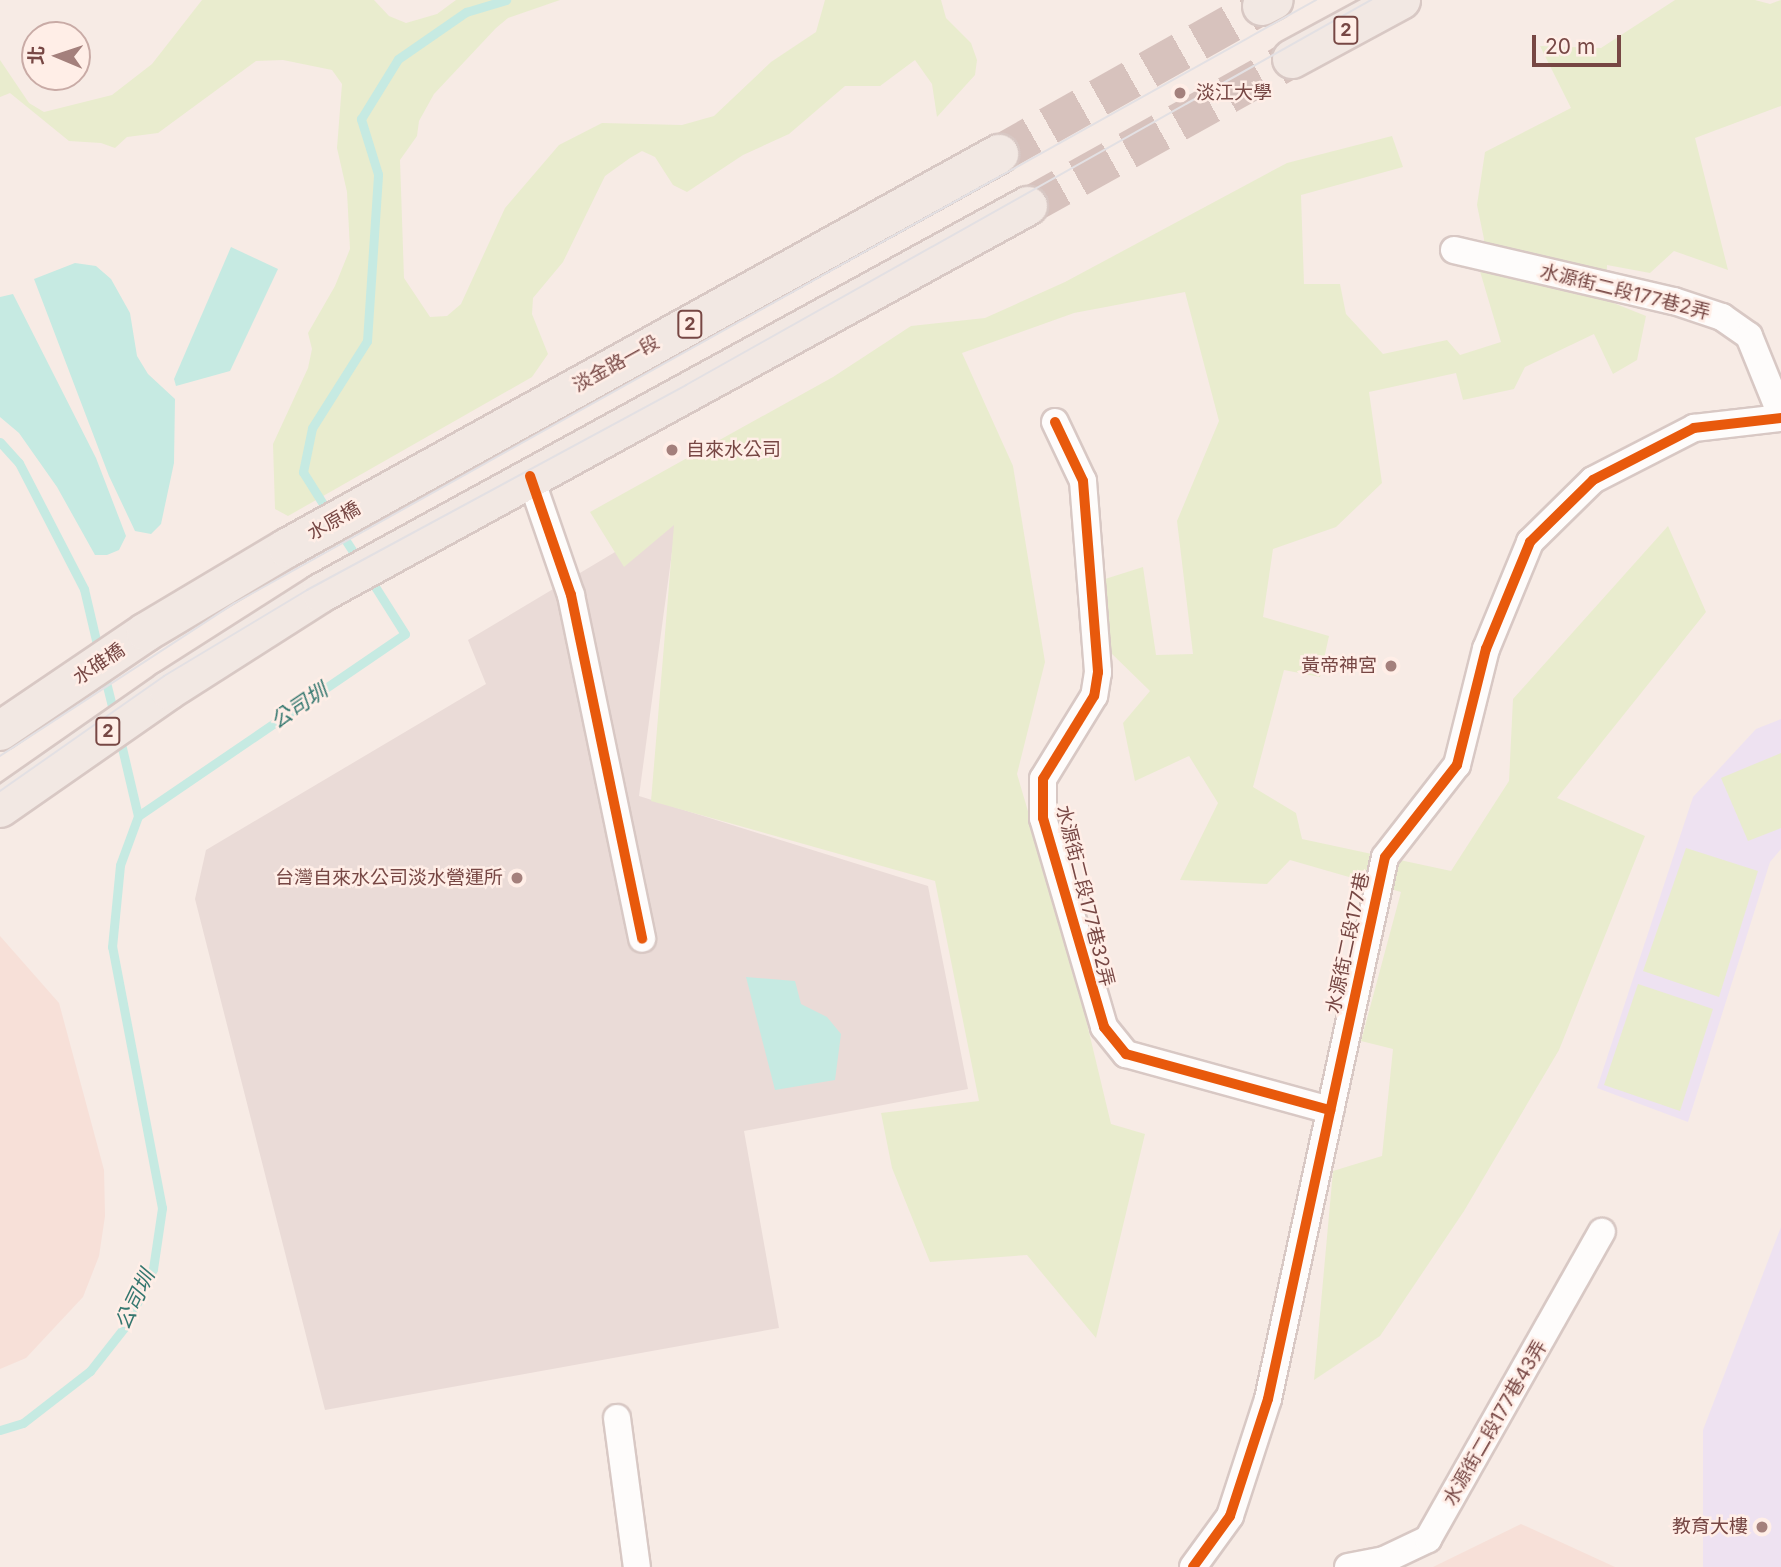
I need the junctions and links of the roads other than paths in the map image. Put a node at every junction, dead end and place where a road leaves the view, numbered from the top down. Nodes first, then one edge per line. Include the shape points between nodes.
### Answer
1 (1401, 0) edge
2 (1292, 59) tunnel mouth
3 (999, 154) tunnel mouth
4 (1028, 206) tunnel mouth
5 (1454, 250) dead end
6 (1781, 416) edge
7 (1055, 422) dead end
8 (530, 476) junction
9 (380, 494) joint
10 (146, 632) joint
11 (0, 731) edge
12 (0, 808) edge
13 (642, 939) dead end
14 (1330, 1110) junction
15 (1602, 1232) dead end
16 (617, 1418) dead end
17 (637, 1567) edge
18 (1193, 1567) edge
19 (1348, 1567) edge

1 - 2 main road, 2
3 - 9 main road, 淡金路一段 / 2
4 - 8 main road, 2
5 - 6 street, 水源街二段177巷2弄 via 1674,301 1723,317 1749,336
6 - 14 street, 水源街二段177巷 via 1694,428 1593,480 1530,542 1486,649 1457,765 1385,856
7 - 14 street, 水源街二段177巷32弄 via 1083,481 1098,672 1094,696 1043,779 1043,818 1104,1027 1126,1054
8 - 12 main road, 2 via 321,593 169,690
8 - 13 street via 571,595
9 - 10 main road, 水原橋 / 2
10 - 11 main road, 水碓橋 / 2
14 - 18 street, 水源街二段177巷 via 1268,1399 1230,1516
15 - 19 street, 水源街二段177巷43弄 via 1428,1539 1384,1560
16 - 17 street

